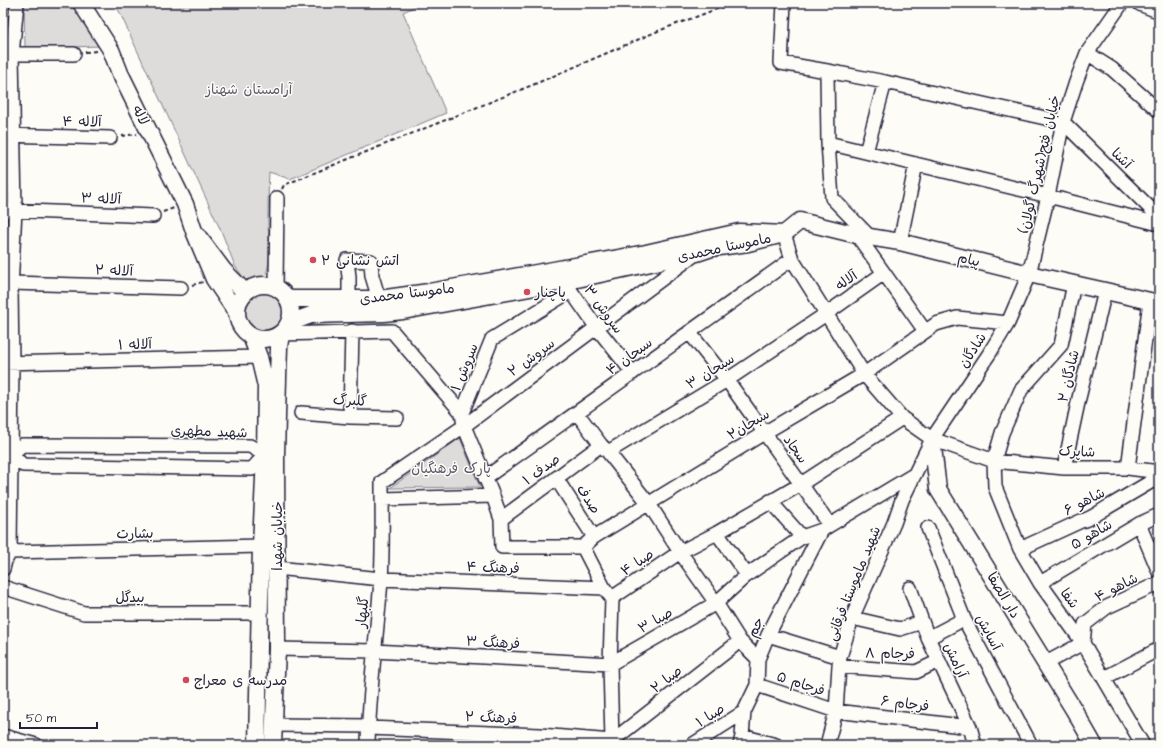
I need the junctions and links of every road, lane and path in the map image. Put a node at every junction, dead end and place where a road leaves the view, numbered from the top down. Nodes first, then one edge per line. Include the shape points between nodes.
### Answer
1 (17, 3) edge
2 (81, 3) edge
3 (733, 3) edge
4 (784, 3) edge
5 (1122, 3) edge
6 (1141, 3) edge
7 (1159, 10) edge
8 (111, 50) junction
9 (1087, 53) junction
10 (8, 54) edge
11 (74, 54) joint
12 (828, 70) junction
13 (885, 82) junction
14 (1159, 111) edge
15 (1063, 122) junction
16 (150, 133) junction
17 (8, 136) edge
18 (110, 138) joint
19 (828, 143) junction
20 (866, 152) junction
21 (916, 164) junction
22 (1048, 196) junction
23 (277, 198) joint
24 (185, 204) junction
25 (9, 210) edge
26 (153, 216) joint
27 (1159, 217) edge
28 (1159, 224) edge
29 (194, 231) junction
30 (784, 234) junction
31 (864, 236) junction
32 (900, 242) junction
33 (697, 253) junction
34 (792, 259) junction
35 (884, 273) junction
36 (1029, 274) junction
37 (214, 279) junction
38 (1074, 284) junction
39 (8, 286) edge
40 (570, 286) junction
41 (276, 287) junction
42 (181, 288) joint
43 (1105, 291) junction
44 (245, 292) junction
45 (288, 299) junction
46 (380, 299) junction
47 (349, 300) junction
48 (1155, 302) edge
49 (237, 313) junction
50 (826, 314) junction
51 (1008, 323) junction
52 (285, 328) junction
53 (597, 328) junction
54 (352, 331) junction
55 (925, 331) junction
56 (689, 332) junction
57 (251, 336) junction
58 (259, 357) junction
59 (7, 363) edge
60 (633, 373) junction
61 (864, 374) junction
62 (727, 380) junction
63 (301, 412) dead end
64 (577, 412) junction
65 (462, 413) junction
66 (350, 417) junction
67 (397, 418) dead end
68 (902, 418) junction
69 (464, 426) junction
70 (764, 433) junction
71 (932, 439) junction
72 (604, 449) junction
73 (11, 455) junction
74 (270, 455) junction
75 (994, 461) junction
76 (1064, 468) junction
77 (1128, 468) junction
78 (1159, 472) edge
79 (915, 474) junction
80 (1159, 476) edge
81 (485, 478) junction
82 (556, 478) junction
83 (382, 482) joint
84 (801, 484) junction
85 (493, 496) junction
86 (382, 500) junction
87 (770, 501) junction
88 (649, 504) junction
89 (1159, 515) edge
90 (500, 519) junction
91 (1139, 524) junction
92 (826, 528) junction
93 (928, 528) dead end
94 (717, 533) junction
95 (594, 537) junction
96 (802, 537) junction
97 (261, 546) junction
98 (583, 547) junction
99 (1020, 549) junction
100 (10, 552) junction
101 (680, 552) junction
102 (277, 568) junction
103 (3, 569) edge
104 (1159, 572) edge
105 (747, 575) junction
106 (381, 579) junction
107 (1040, 583) junction
108 (1159, 583) edge
109 (3, 587) edge
110 (910, 588) dead end
111 (608, 593) junction
112 (716, 603) junction
113 (260, 613) junction
114 (852, 618) junction
115 (964, 619) junction
116 (922, 622) junction
117 (768, 635) junction
118 (928, 638) junction
119 (740, 641) junction
120 (1083, 643) junction
121 (277, 649) junction
122 (1159, 649) edge
123 (374, 651) junction
124 (758, 659) junction
125 (939, 660) junction
126 (839, 662) junction
127 (1046, 663) junction
128 (610, 664) junction
129 (1104, 678) junction
130 (757, 685) junction
131 (836, 711) junction
132 (744, 712) junction
133 (273, 725) junction
134 (369, 727) junction
135 (970, 727) junction
136 (3, 736) edge
137 (741, 740) edge
138 (613, 743) edge
139 (36, 745) edge
140 (257, 745) edge
141 (273, 745) edge
142 (368, 745) edge
143 (692, 745) edge
144 (776, 745) edge
145 (827, 745) edge
146 (975, 745) edge
147 (1031, 745) edge
148 (1094, 745) edge
149 (1143, 745) edge

1 - 10 street
2 - 8 main road, لاله
3 - 23 path via 658,31 535,84 284,185
4 - 12 street via 781,63
5 - 9 street, خیابان فتح(شهرگ گولان)
6 - 7 main road
8 - 11 path
8 - 16 main road, لاله
9 - 14 street via 1112,69
9 - 15 street, خیابان فتح(شهرگ گولان)
10 - 11 street
10 - 17 street
12 - 13 street
12 - 19 street
13 - 15 street
13 - 20 street
15 - 22 street, خیابان فتح(شهرگ گولان)
15 - 27 street, آشنا
16 - 18 path, آلاله ۴
16 - 24 main road, لاله
17 - 18 street, آلاله ۴
17 - 25 street
19 - 20 street
19 - 31 street via 832,198
20 - 21 street
21 - 22 street
21 - 32 street
22 - 28 street
22 - 36 street, خیابان فتح(شهرگ گولان)
23 - 41 street
24 - 26 path
24 - 29 main road, لاله
25 - 26 street, آلاله ۳
25 - 39 street
29 - 37 main road
29 - 44 main road via 224,271
30 - 31 main road, پیام via 800,221
30 - 33 main road, ماموستا محمدی
30 - 34 street, شاپرک
30 - 46 main road, ماموستا محمدی via 739,232 646,253
31 - 32 main road, پیام
31 - 35 street
32 - 36 main road, پیام
33 - 40 main road, ماموستا محمدی
33 - 53 street, سروش ۲
34 - 50 street, شاپرک
34 - 56 street, سبحان ۴
35 - 50 street, آلاله
35 - 55 street
36 - 38 main road, پیام
36 - 51 street, شادگان
37 - 42 path
37 - 49 main road
38 - 43 main road, پیام
38 - 75 street via 1061,345 1021,390 1002,433
39 - 42 street, آلاله ۲
39 - 59 street
40 - 52 main road, ماموستا محمدی via 403,311 311,316
40 - 53 street, سروش ۳
40 - 65 street, سروش ۱ via 492,339
41 - 44 main road via 259,285
41 - 45 main road
43 - 48 main road, پیام
43 - 76 street, شادگان ۲
44 - 49 main road via 240,298
45 - 47 main road, ماموستا محمدی
45 - 52 main road via 291,315
46 - 47 main road, ماموستا محمدی
46 - 47 street via 372,276 371,261 347,260
48 - 77 street
49 - 57 main road via 239,322
50 - 61 street, شاپرک
50 - 62 street, سبحان ۳
51 - 55 street, سبحان۲ via 957,318 936,324
51 - 71 street, شادگان
52 - 54 street
52 - 57 main road via 270,338
52 - 74 main road, خیابان شهدا via 279,347
53 - 60 street, سروش ۳
53 - 69 street, سروش ۲
54 - 65 street via 392,331
54 - 66 street
55 - 61 street, سبحان۲
56 - 60 street, سبحان ۴
56 - 62 street, سجاد
57 - 58 main road, خیابان شهدا
58 - 59 street, آلاله ۱
58 - 74 main road, خیابان شهدا via 266,386
59 - 73 street
60 - 64 street, سبحان ۴
61 - 68 street, شاپرک
61 - 70 street, سبحان۲
62 - 70 street, سجاد
62 - 72 street, سبحان ۳
63 - 66 street, گلبرگ
64 - 72 street
64 - 81 street, سبحان ۴
65 - 69 street, سروش ۱
66 - 67 street, گلبرگ
68 - 71 street, شاپرک
68 - 84 street, صبا ۴
69 - 81 street, سروش ۱
69 - 83 street, سروش ۲
70 - 84 street, سجاد
70 - 88 street, سبحان۲
71 - 75 street, شاپرک
71 - 79 street, شهید ماموستا فرقانی
71 - 127 main road, دار الصفا via 938,489
72 - 82 street, صدف ۱
72 - 88 street
73 - 74 street, شهید مطهری via 22,445 250,446
73 - 74 street via 23,465 252,469
73 - 100 street
74 - 97 main road, خیابان شهدا
74 - 102 main road, خیابان شهدا
75 - 76 street, شاپرک
75 - 99 street, شفا via 996,487
76 - 77 street, شاپرک
77 - 78 street, شاپرک
79 - 92 street, صبا ۳
79 - 114 street, شهید ماموستا فرقانی
80 - 99 street, شاهو ۶ via 1088,520
81 - 85 street, سروش ۱
82 - 90 street, صدف ۱
82 - 95 street, صدف
83 - 86 street, گلبهار
84 - 87 street, صبا ۴
84 - 92 street, سجاد
85 - 86 street
85 - 90 street, سروش ۱
86 - 106 street, گلبهار
87 - 94 street, صبا ۴
87 - 96 street
88 - 95 street, سبحان۲
88 - 101 street
89 - 91 street, شاهو ۵
90 - 98 street, سروش ۱ via 502,547
91 - 104 street
91 - 107 street, شاهو ۵
92 - 96 street, صبا ۳
92 - 117 street, جم
93 - 115 street, آسایش
94 - 101 street, صبا ۴
94 - 105 street
95 - 98 street, سبحان۲
96 - 105 street, صبا ۳
97 - 100 street, بشارت
97 - 113 main road, خیابان شهدا
98 - 111 street
99 - 107 street, شفا
100 - 103 street
101 - 111 street, صبا ۴
101 - 112 street
102 - 106 street, فرهنگ ۴
102 - 121 main road, خیابان شهدا
105 - 112 street, صبا ۳
106 - 111 street, فرهنگ ۴
106 - 123 street, گلبهار
107 - 120 street, شفا
108 - 120 street, شاهو ۴ via 1107,606 1084,624
109 - 113 street, بیدگل via 84,613
110 - 116 street, آرامش
111 - 128 street
112 - 119 street
112 - 128 street, صبا ۳
113 - 140 main road, خیابان شهدا
114 - 116 street via 900,629
114 - 126 street, شهید ماموستا فرقانی
115 - 118 street
115 - 147 street, آسایش
116 - 118 street, آرامش
117 - 124 street, جم
117 - 126 street, فرجام ۸
118 - 125 street, آرامش
119 - 124 street
119 - 138 street, صبا ۲
120 - 127 street
120 - 129 street, شفا
121 - 123 street, فرهنگ ۳
121 - 133 main road, خیابان شهدا
122 - 129 street
123 - 128 street, فرهنگ ۳
123 - 134 street, گلبهار
124 - 130 street, جم
125 - 126 street, فرجام ۸ via 916,672
125 - 135 street, آرامش
126 - 131 street, شهید ماموستا فرقانی
127 - 148 main road, دار الصفا
128 - 138 street
129 - 149 street, شفا
130 - 131 street, فرجام ۵
130 - 132 street, جم
131 - 135 street, فرجام ۶
131 - 145 street, شهید ماموستا فرقانی
132 - 137 street, جم
132 - 143 street, صبا ۱
133 - 134 street, فرهنگ ۲
133 - 141 main road, خیابان شهدا
134 - 138 street, فرهنگ ۲ via 540,735
134 - 142 street, گلبهار
135 - 146 street, آرامش
136 - 139 street
137 - 144 street

